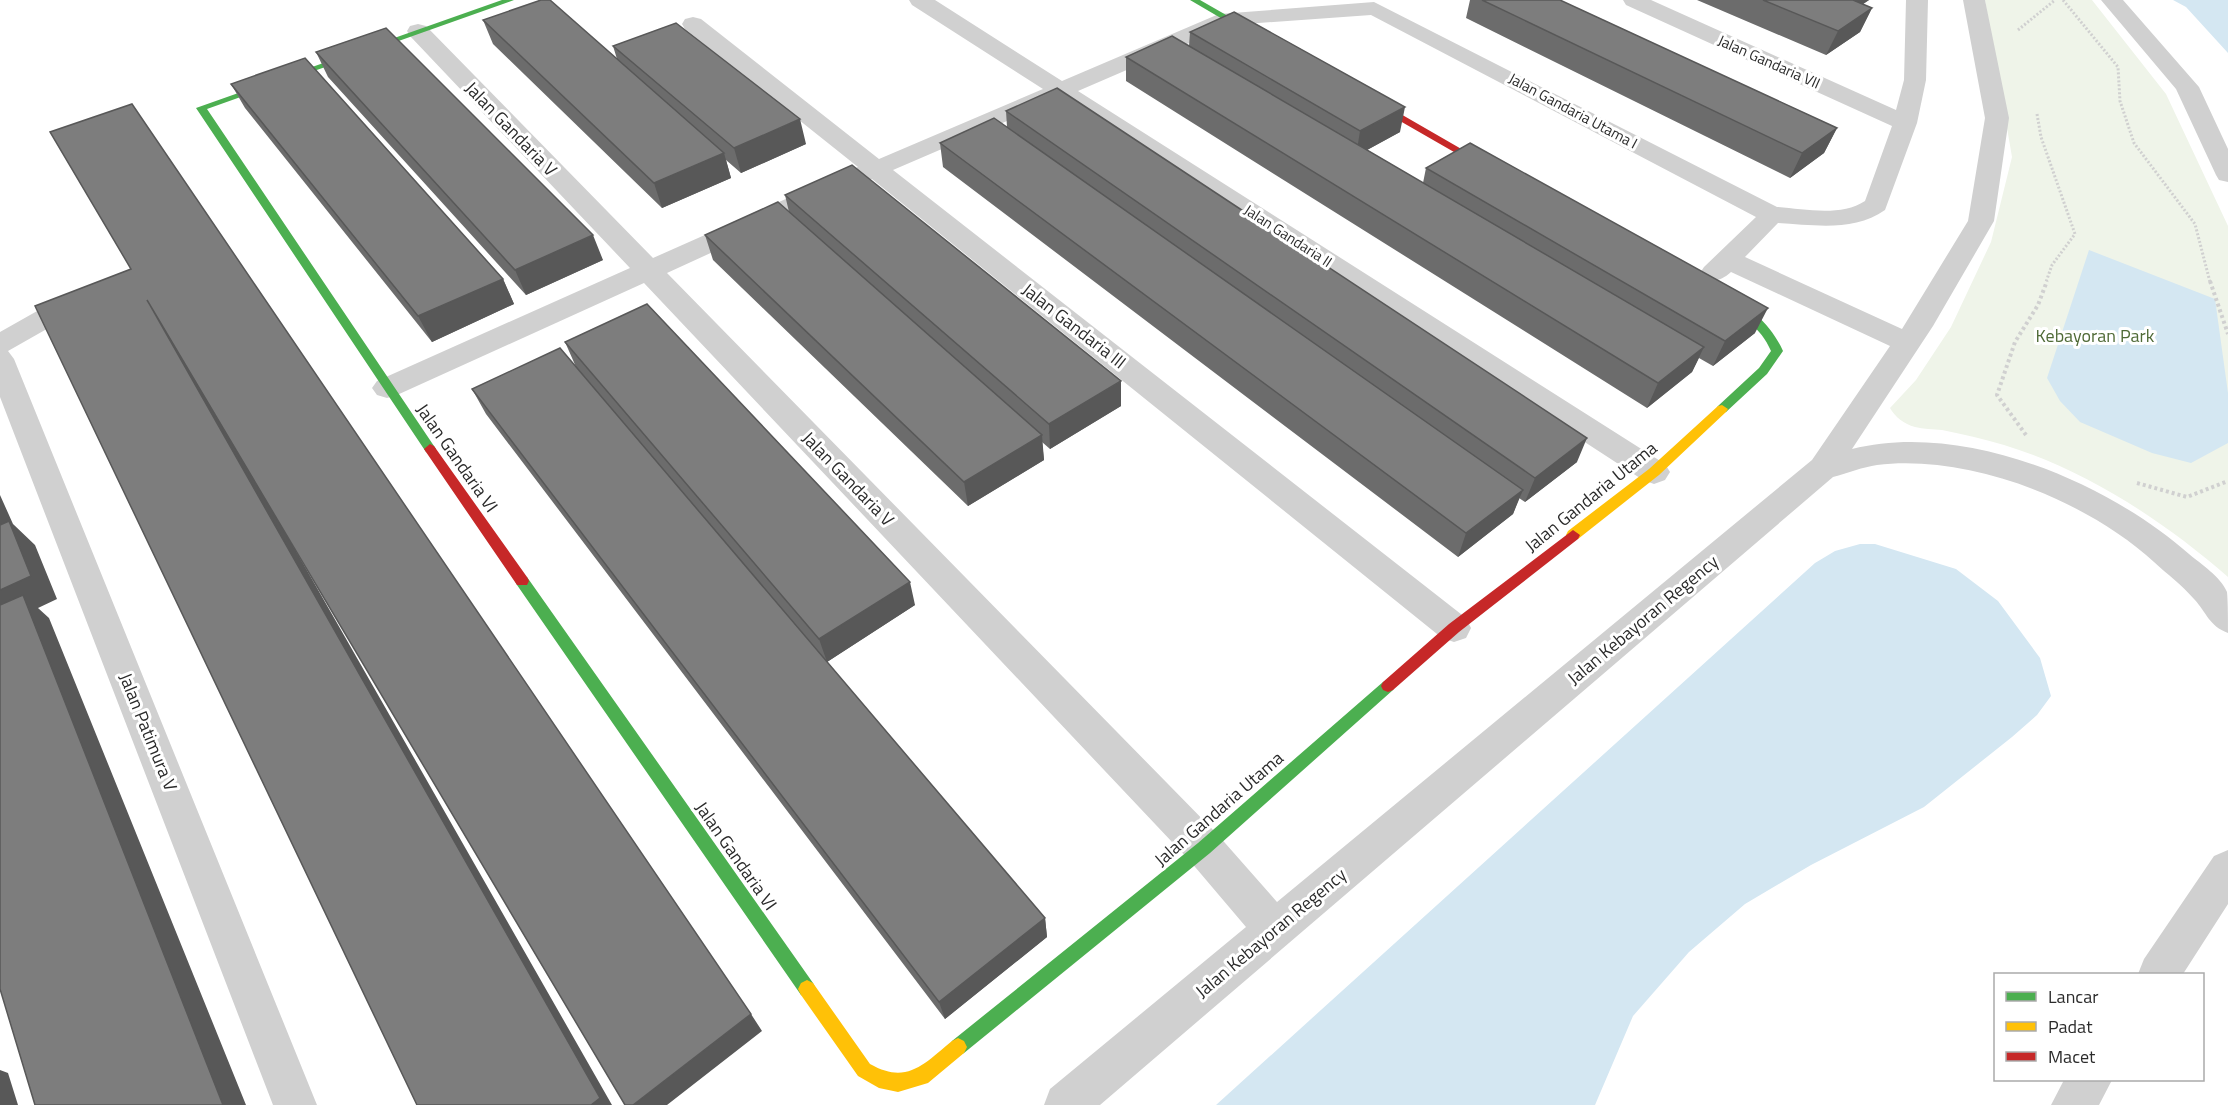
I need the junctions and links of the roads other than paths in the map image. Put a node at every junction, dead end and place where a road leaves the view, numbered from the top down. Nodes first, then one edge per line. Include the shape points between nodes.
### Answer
1 (510, 0) edge
2 (920, 0) edge
3 (1194, 0) edge
4 (1634, 0) edge
5 (1917, 0) edge
6 (1974, 0) edge
7 (2112, 0) edge
8 (1377, 4) edge
9 (1227, 19) junction
10 (693, 24) dead end
11 (418, 31) junction
12 (1279, 48) edge
13 (1351, 89) edge
14 (1061, 90) junction
15 (1905, 123) junction
16 (875, 169) junction
17 (2228, 175) edge
18 (1515, 182) edge
19 (1772, 215) junction
20 (1734, 254) junction
21 (647, 272) junction
22 (98, 288) edge
23 (1705, 290) joint
24 (1913, 334) junction
25 (0, 344) edge
26 (0, 359) edge
27 (387, 388) junction
28 (1823, 468) junction
29 (1654, 472) junction
30 (2228, 619) edge
31 (1454, 628) junction
32 (1204, 848) junction
33 (2228, 869) edge
34 (1275, 930) junction
35 (2160, 973) edge
36 (2089, 1081) edge
37 (887, 1082) joint
38 (295, 1105) edge
39 (1066, 1105) edge
40 (2073, 1105) edge

1 - 11 street, Jalan Gandaria VI
2 - 14 street, Jalan Gandaria II
3 - 9 street
4 - 15 street, Jalan Gandaria VII
5 - 15 street via 1915,80
6 - 24 street, Jalan Kebayoran Regency via 1997,118 1981,221
7 - 17 street via 2187,87
8 - 9 street
8 - 19 street, Jalan Gandaria Utama I
9 - 12 street
9 - 14 street
10 - 16 street, Jalan Gandaria III
11 - 21 street, Jalan Gandaria V
11 - 27 street, Jalan Gandaria VI via 201,108
13 - 18 street
14 - 16 street
14 - 29 street, Jalan Gandaria II
15 - 19 street via 1876,205 1868,213
16 - 21 street
16 - 31 street, Jalan Gandaria III
19 - 20 street
20 - 23 street
20 - 24 street
21 - 27 street
21 - 32 street, Jalan Gandaria V
22 - 25 street
23 - 29 street, Jalan Gandaria Utama via 1753,318 1774,339 1777,351 1763,371
24 - 28 street, Jalan Kebayoran Regency
26 - 38 street, Jalan Patimura V
27 - 37 street, Jalan Gandaria VI via 864,1070
28 - 30 street via 1877,454 1941,454 2010,468 2082,497 2149,538 2206,589
28 - 34 street, Jalan Kebayoran Regency
29 - 31 street, Jalan Gandaria Utama
31 - 32 street, Jalan Gandaria Utama
32 - 34 street, Jalan Gandaria V
32 - 37 street, Jalan Gandaria Utama via 922,1077 905,1083
33 - 35 street
34 - 39 street, Jalan Kebayoran Regency
36 - 40 street

